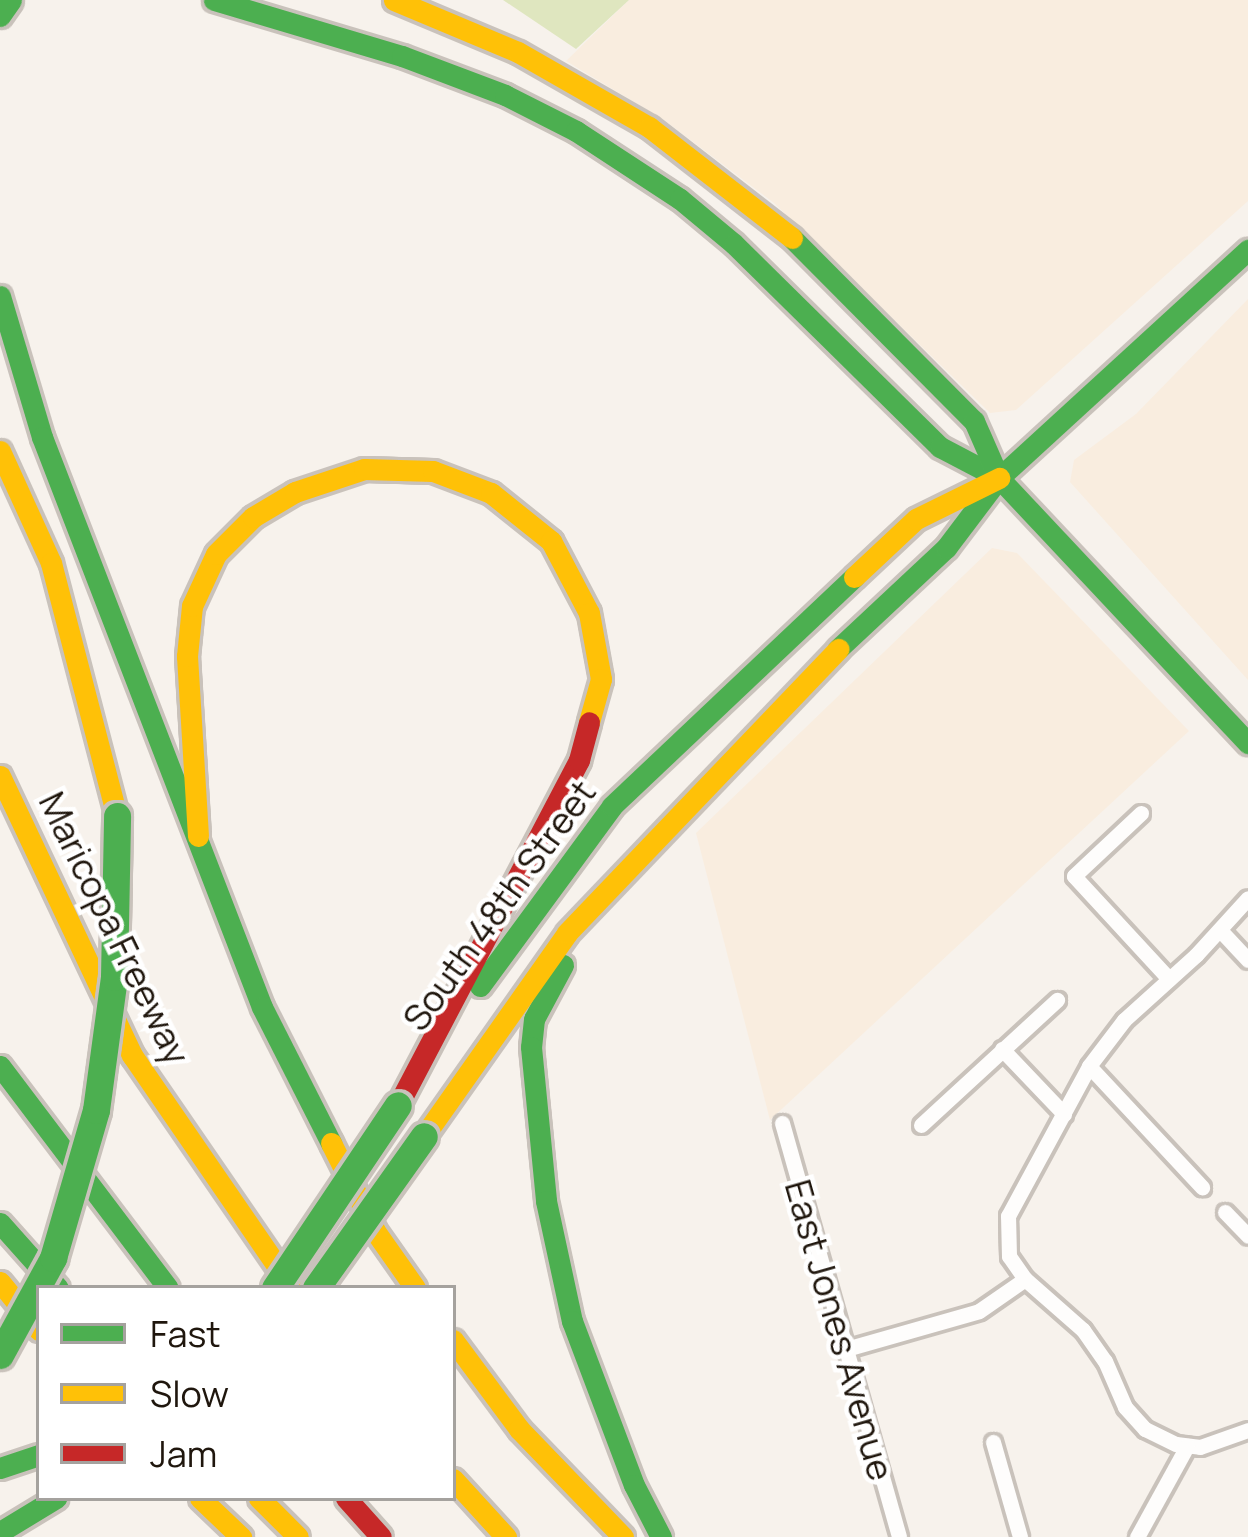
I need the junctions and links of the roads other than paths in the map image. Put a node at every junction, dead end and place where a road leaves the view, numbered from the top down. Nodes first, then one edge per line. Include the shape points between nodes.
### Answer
1 (11, 0) edge
2 (214, 0) edge
3 (394, 0) edge
4 (0, 16) edge
5 (1248, 250) edge
6 (0, 296) edge
7 (0, 451) edge
8 (999, 478) junction
9 (1248, 743) edge
10 (0, 776) edge
11 (1141, 813) dead end
12 (198, 836) junction
13 (1248, 898) edge
14 (1220, 930) junction
15 (567, 933) junction
16 (1248, 960) edge
17 (1169, 979) junction
18 (1057, 1000) dead end
19 (1002, 1049) junction
20 (0, 1066) edge
21 (1089, 1066) junction
22 (398, 1105) junction
23 (1064, 1114) junction
24 (782, 1124) dead end
25 (921, 1125) dead end
26 (1202, 1187) dead end
27 (1225, 1212) dead end
28 (0, 1223) edge
29 (1248, 1236) edge
30 (1025, 1279) junction
31 (0, 1282) edge
32 (38, 1285) edge
33 (55, 1285) edge
34 (166, 1285) edge
35 (276, 1285) edge
36 (290, 1285) edge
37 (318, 1285) edge
38 (413, 1285) edge
39 (36, 1289) edge
40 (36, 1326) edge
41 (456, 1344) edge
42 (846, 1349) junction
43 (0, 1355) edge
44 (1248, 1430) edge
45 (993, 1442) dead end
46 (1187, 1446) junction
47 (36, 1456) edge
48 (0, 1468) edge
49 (456, 1482) edge
50 (51, 1501) edge
51 (203, 1501) edge
52 (262, 1501) edge
53 (349, 1501) edge
54 (0, 1532) edge
55 (241, 1537) edge
56 (298, 1537) edge
57 (381, 1537) edge
58 (506, 1537) edge
59 (623, 1537) edge
60 (661, 1537) edge
61 (899, 1537) edge
62 (1020, 1537) edge
63 (1137, 1537) edge

1 - 4 main road
2 - 8 main road via 402,56 576,131 734,244 940,447
3 - 8 main road via 556,72 736,189 974,421
5 - 8 main road, South 48th Street
6 - 12 main road via 42,436
7 - 32 main road, bridge via 51,563 117,816 114,977 96,1110
8 - 9 main road
8 - 15 main road, South 48th Street via 946,548
8 - 22 main road, South 48th Street via 916,519 612,806
10 - 36 main road, Maricopa Freeway via 132,1055
11 - 17 street via 1074,875
12 - 22 main road via 187,656 192,606 215,554 253,518 295,492 364,469 433,471 491,493 551,542 589,613 601,679 579,760
12 - 38 main road via 262,1007 375,1231
13 - 14 street
14 - 16 street
14 - 17 street
15 - 37 main road, South 48th Street, bridge
15 - 60 main road via 568,956 534,1019 531,1047 546,1202 572,1322
17 - 21 street
18 - 19 street
19 - 23 street
19 - 25 street
20 - 34 main road
21 - 23 street
21 - 26 street
22 - 35 main road, South 48th Street, bridge
23 - 30 street via 1008,1216 1007,1247
24 - 42 street, East Jones Avenue
27 - 29 street
28 - 33 main road
30 - 42 street via 979,1311
30 - 46 street via 1083,1330 1138,1423
31 - 40 main road
39 - 43 main road, bridge
41 - 59 main road via 519,1429
42 - 61 street, East Jones Avenue
44 - 46 street via 1226,1442
45 - 62 street
46 - 63 street
47 - 48 main road
49 - 58 main road
50 - 54 main road
51 - 55 main road
52 - 56 main road
53 - 57 main road

